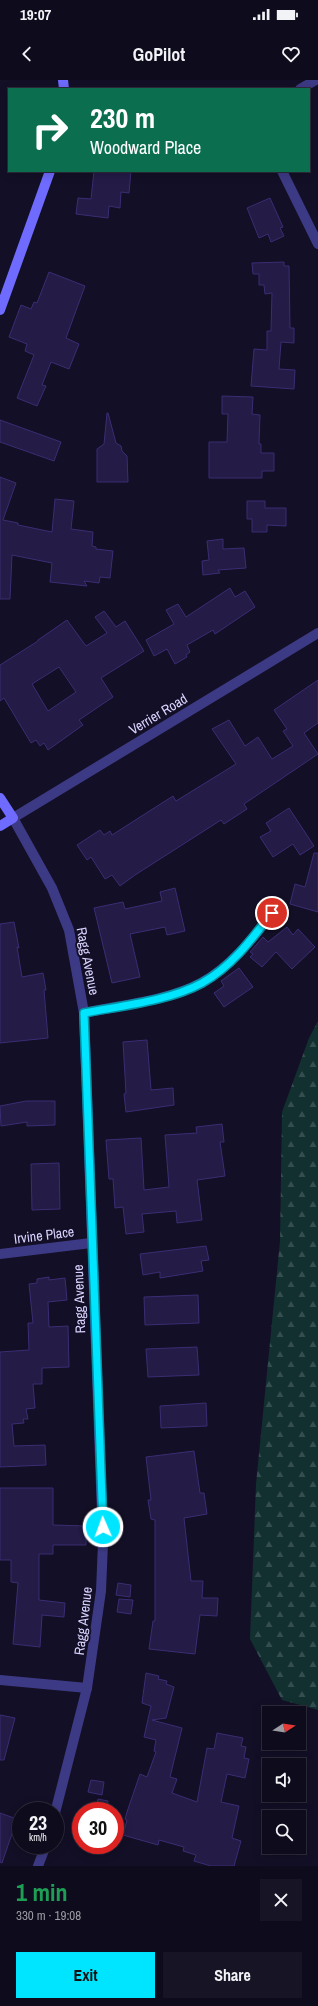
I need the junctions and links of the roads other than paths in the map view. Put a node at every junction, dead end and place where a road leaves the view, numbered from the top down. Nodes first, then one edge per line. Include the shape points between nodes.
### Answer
1 (316, 80) edge
2 (302, 88) edge
3 (50, 172) edge
4 (282, 172) edge
5 (318, 244) edge
6 (0, 310) edge
7 (318, 634) edge
8 (0, 798) edge
9 (13, 818) junction
10 (0, 826) edge
11 (272, 913) dead end
12 (84, 1013) junction
13 (91, 1243) junction
14 (0, 1254) edge
15 (0, 1680) edge
16 (87, 1688) junction
17 (58, 1802) edge
18 (43, 1854) edge
19 (38, 1866) edge

1 - 2 street
3 - 6 main road
4 - 5 street
7 - 9 street, Verrier Road
8 - 9 main road, Ragg Avenue
9 - 10 main road
9 - 12 street, Ragg Avenue via 52,888 69,930
11 - 12 street via 250,942 229,963 202,983 176,994
12 - 13 street, Ragg Avenue
13 - 14 street, Irvine Place
13 - 16 street, Ragg Avenue via 103,1543 101,1591
15 - 16 street
16 - 17 street, Ragg Avenue
18 - 19 street

